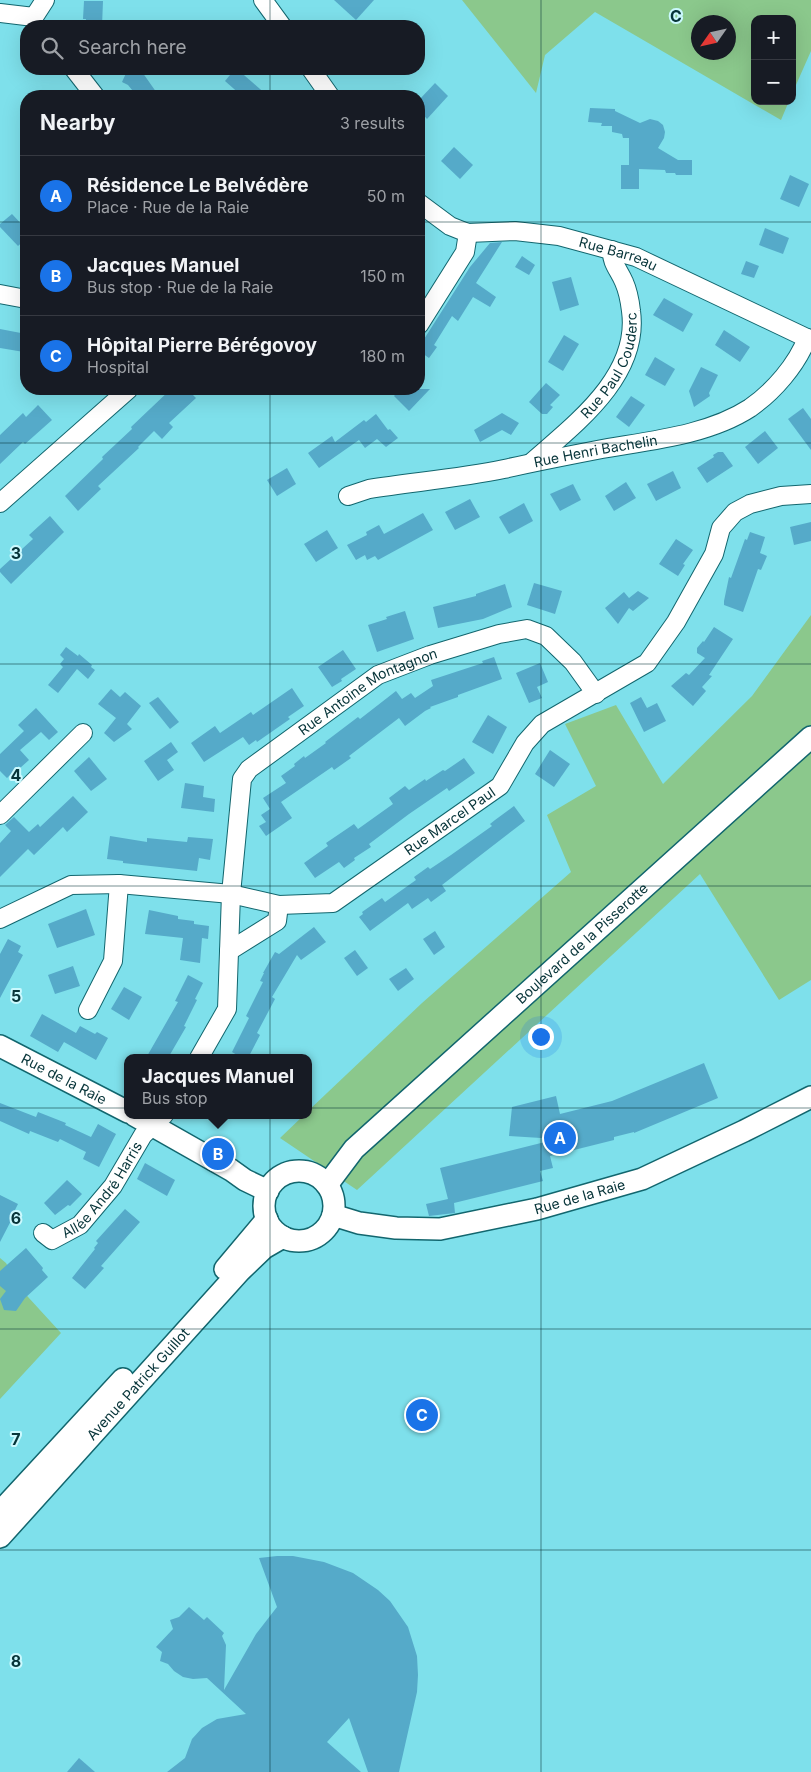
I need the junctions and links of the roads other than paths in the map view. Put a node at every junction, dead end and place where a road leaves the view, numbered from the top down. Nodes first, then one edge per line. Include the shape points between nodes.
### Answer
1 (45, 0) edge
2 (263, 0) edge
3 (0, 13) edge
4 (29, 20) edge
5 (38, 20) edge
6 (278, 20) edge
7 (79, 75) edge
8 (315, 75) edge
9 (90, 90) edge
10 (326, 90) edge
11 (425, 207) edge
12 (468, 233) junction
13 (612, 250) junction
14 (0, 294) edge
15 (20, 298) edge
16 (425, 315) edge
17 (809, 339) edge
18 (122, 395) edge
19 (532, 462) junction
20 (811, 494) edge
21 (348, 496) dead end
22 (0, 503) edge
23 (596, 694) junction
24 (83, 733) dead end
25 (811, 737) edge
26 (0, 815) edge
27 (118, 884) junction
28 (231, 894) junction
29 (280, 905) junction
30 (0, 919) edge
31 (229, 951) junction
32 (88, 1010) dead end
33 (0, 1046) edge
34 (201, 1054) edge
35 (811, 1097) edge
36 (124, 1110) edge
37 (159, 1120) edge
38 (320, 1180) junction
39 (268, 1191) junction
40 (333, 1215) junction
41 (267, 1219) junction
42 (43, 1233) dead end
43 (283, 1237) junction
44 (0, 1512) edge
45 (0, 1537) edge

1 - 5 street
2 - 6 street
3 - 4 street
7 - 9 street
8 - 10 street
11 - 12 street, Rue Barreau via 450,226
12 - 13 street, Rue Barreau via 515,231 559,236
12 - 16 street via 465,252
13 - 17 street, Rue Barreau via 636,257
13 - 19 street, Rue Paul Couderc via 612,260 626,286 633,325 625,357 601,398
14 - 15 street
17 - 19 street, Rue Henri Bachelin via 780,380 735,416 691,433
18 - 22 street
19 - 21 street, Rue Henri Bachelin via 369,489
20 - 23 street, Rue Marcel Paul via 782,496 750,504 735,512 721,528 714,554 676,622 647,663
23 - 28 street, Rue Antoine Montagnon via 573,662 555,644 546,636 527,629 464,644 378,675 249,769 242,779
23 - 29 street, Rue Marcel Paul via 542,724 525,743 500,786 333,902
24 - 26 street
25 - 38 street, Boulevard de la Pisserotte
27 - 28 street, Rue Marcel Paul
27 - 30 street, Rue Marcel Paul via 71,885
27 - 32 street via 113,962
28 - 29 street, Rue Marcel Paul
28 - 31 street, Rue Antoine Montagnon
29 - 31 street via 278,921
31 - 34 street, Rue Antoine Montagnon via 227,1009
33 - 36 street, Rue de la Raie
35 - 40 street, Rue de la Raie via 642,1179 537,1209 440,1229 358,1223
37 - 39 street via 245,1180
37 - 42 street, Allée André Harris via 143,1135 113,1186 80,1226 52,1240
38 - 39 street via 300,1171 287,1173
38 - 40 street via 334,1199
39 - 41 street via 264,1205
40 - 43 street via 325,1230 311,1239 297,1241
41 - 43 street via 273,1230
41 - 44 street, Avenue Patrick Guillot via 213,1282
43 - 45 street, Avenue Patrick Guillot via 264,1248 240,1271

